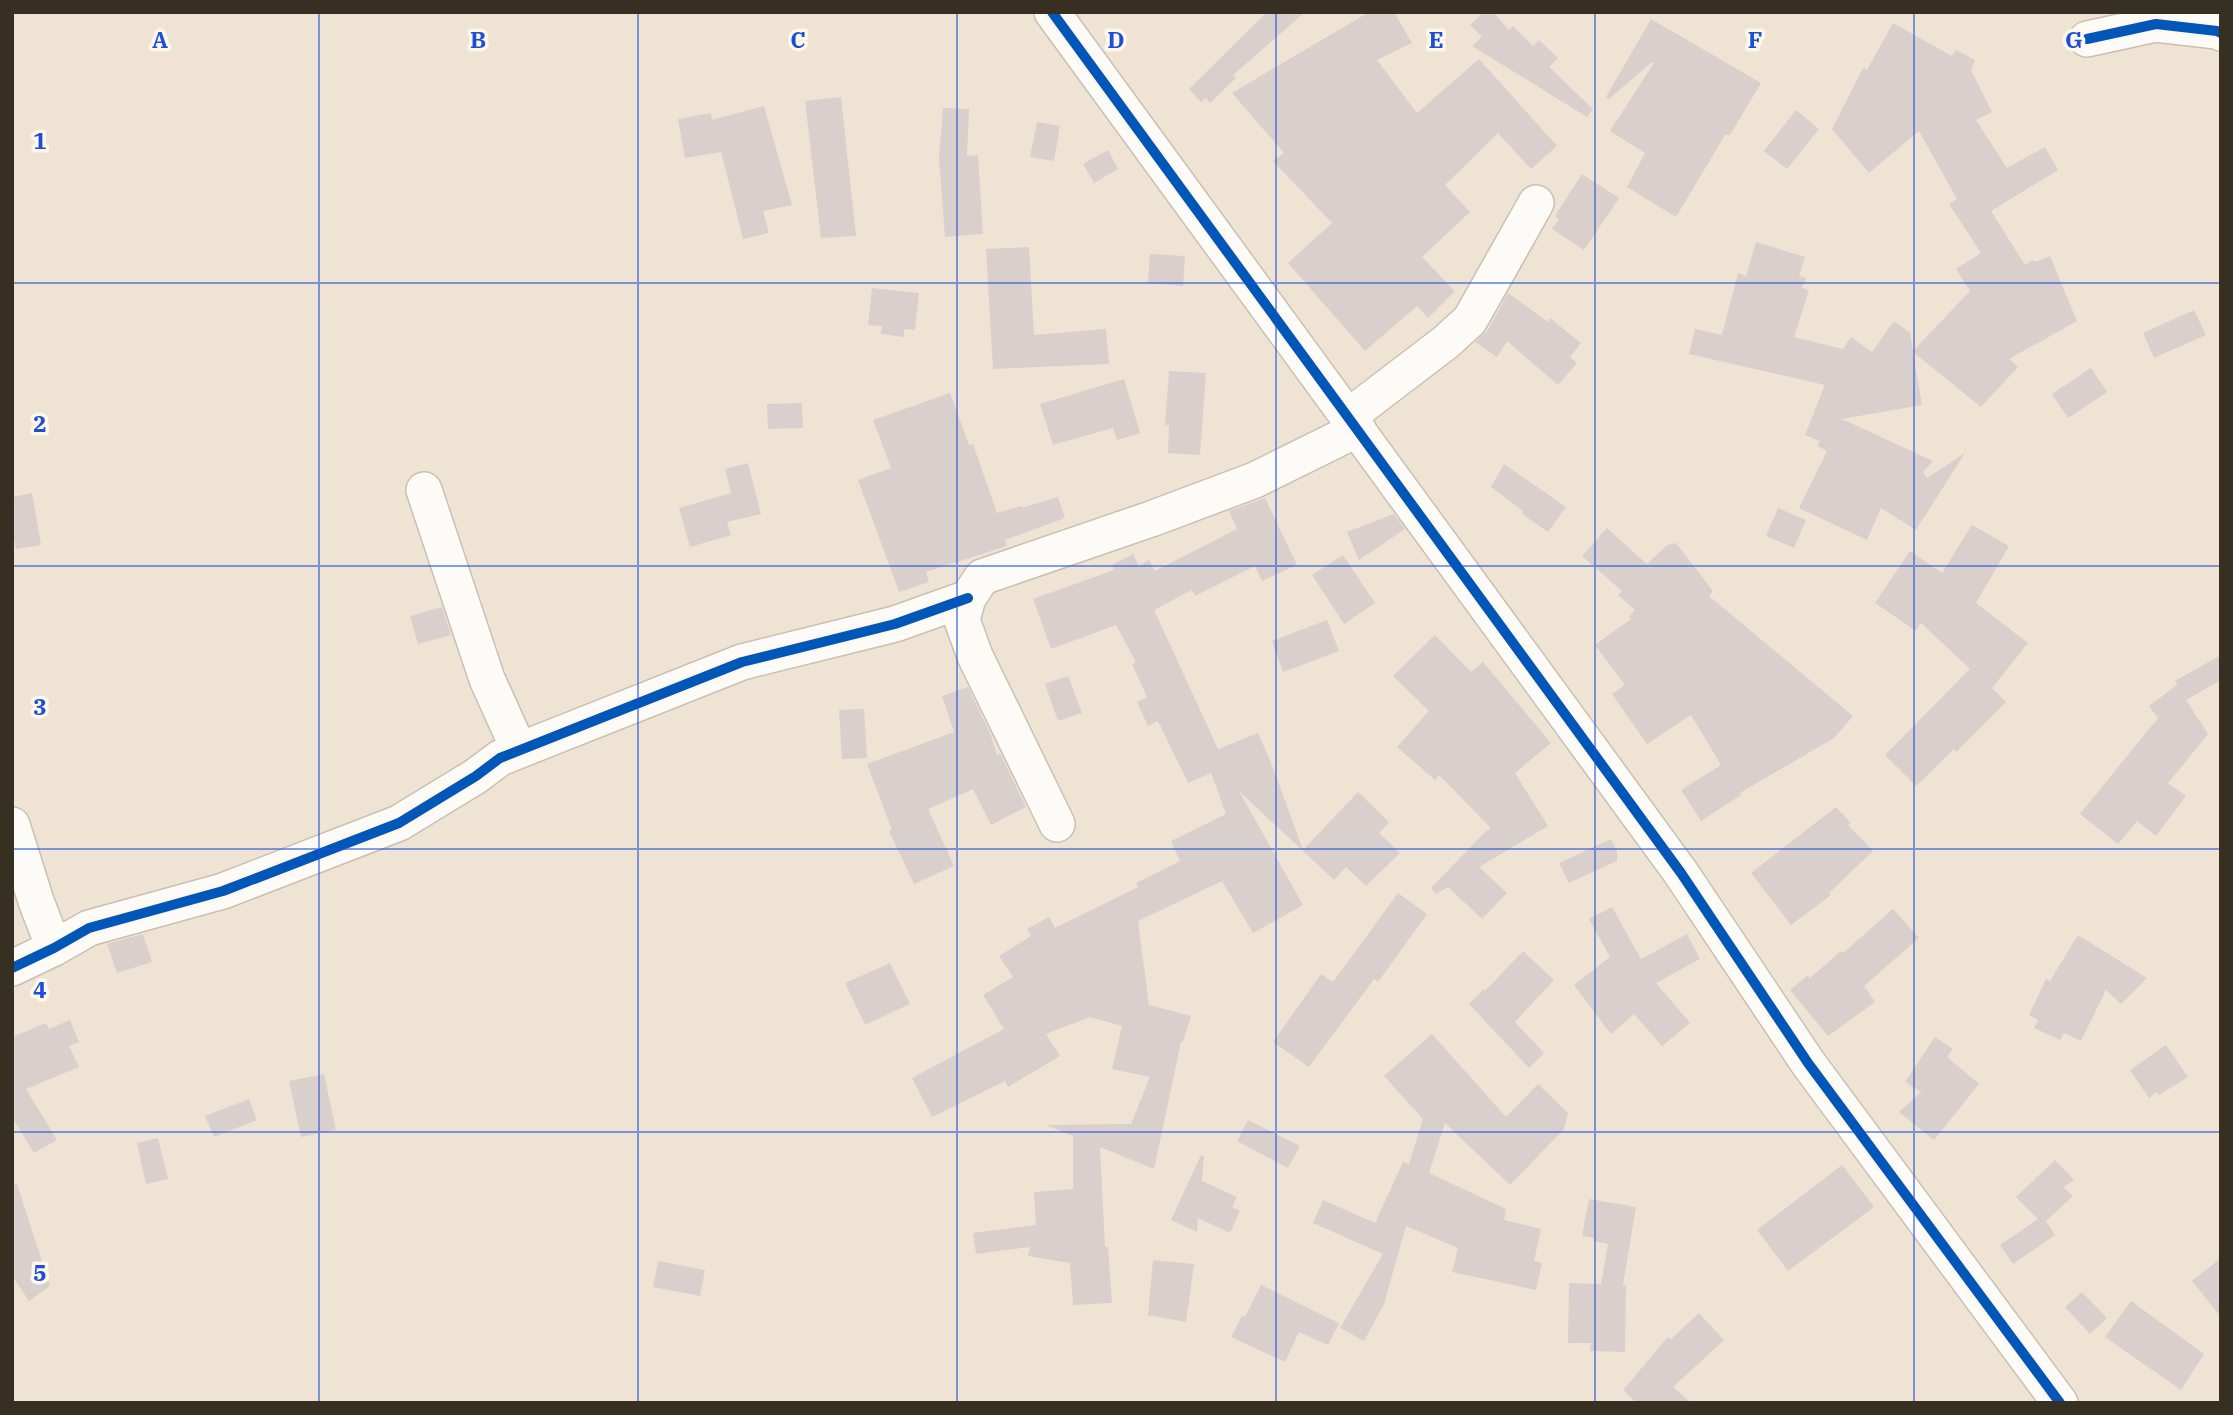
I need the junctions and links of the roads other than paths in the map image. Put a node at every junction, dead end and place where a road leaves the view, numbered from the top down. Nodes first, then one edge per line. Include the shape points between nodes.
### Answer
1 (1052, 12) edge
2 (2221, 33) edge
3 (2087, 39) dead end
4 (1536, 203) dead end
5 (1353, 422) junction
6 (424, 490) dead end
7 (968, 598) junction
8 (519, 750) junction
9 (1057, 824) dead end
10 (12, 825) edge
11 (54, 948) junction
12 (12, 968) edge
13 (2060, 1403) edge

1 - 5 street
2 - 3 street via 2156,24
4 - 5 street via 1469,320
5 - 7 street via 1255,480 982,577
5 - 13 street via 1681,873 1808,1063
6 - 8 street via 486,679
7 - 8 street via 895,624 742,662
7 - 9 street via 962,621 975,656
8 - 11 street via 399,823 223,891 89,928
10 - 11 street
11 - 12 street

